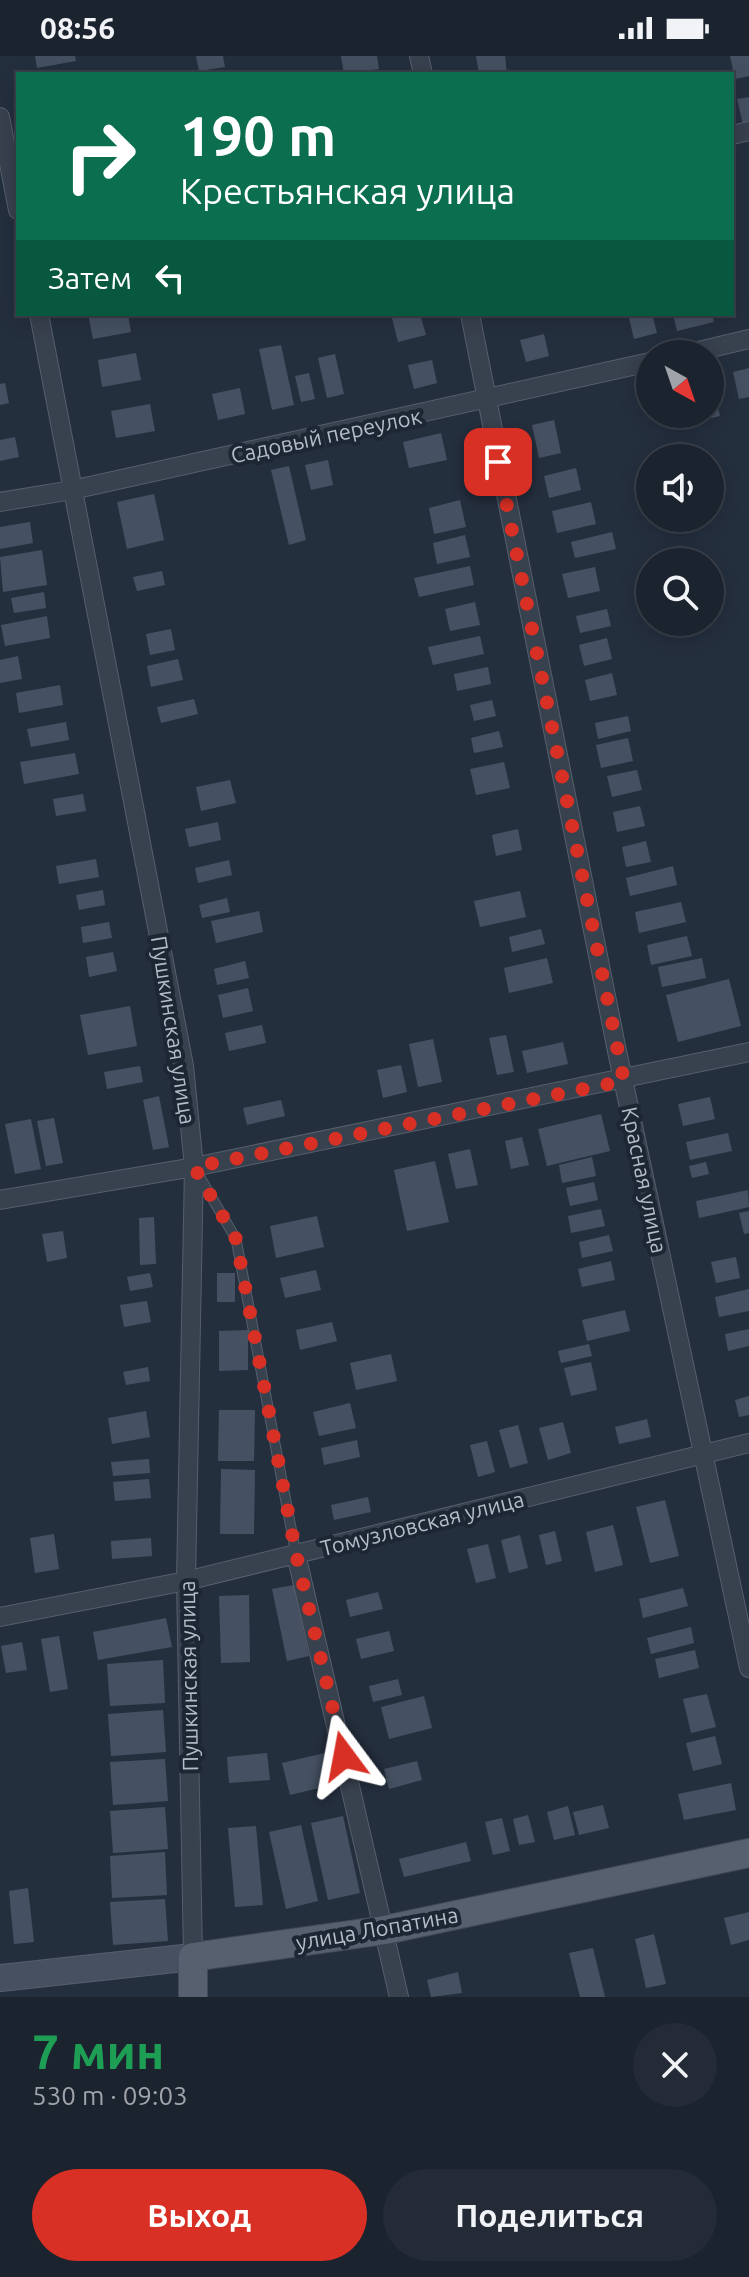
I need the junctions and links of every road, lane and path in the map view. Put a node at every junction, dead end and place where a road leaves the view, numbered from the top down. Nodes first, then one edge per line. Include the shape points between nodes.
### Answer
1 (0, 117) edge
2 (4, 170) edge
3 (16, 204) edge
4 (39, 316) edge
5 (470, 316) edge
6 (749, 339) edge
7 (724, 345) edge
8 (636, 365) edge
9 (486, 400) junction
10 (72, 490) junction
11 (0, 502) edge
12 (749, 1052) edge
13 (624, 1081) junction
14 (194, 1167) junction
15 (0, 1200) edge
16 (749, 1443) edge
17 (705, 1452) junction
18 (296, 1554) junction
19 (186, 1581) junction
20 (0, 1617) edge
21 (749, 1668) edge
22 (749, 1853) edge
23 (385, 1930) junction
24 (193, 1957) junction
25 (0, 1978) edge
26 (193, 1997) edge
27 (399, 1997) edge

1 - 2 street
2 - 3 street
4 - 10 street, Пушкинская улица
5 - 9 street, Красная улица
6 - 7 street
8 - 9 street, Садовый переулок
9 - 10 street, Садовый переулок
9 - 13 street, Красная улица
10 - 11 street, Садовый переулок
10 - 14 street, Пушкинская улица via 184,1066
12 - 13 street
13 - 14 street
13 - 17 street, Красная улица
14 - 15 street
14 - 18 lane via 236,1239
14 - 19 street, Пушкинская улица
16 - 17 street, Томузловская улица
17 - 18 street, Томузловская улица
17 - 21 street, Красная улица
18 - 19 street, Томузловская улица
18 - 23 street
19 - 20 street, Томузловская улица
19 - 24 street, Пушкинская улица
22 - 23 main road, улица Лопатина
23 - 24 main road, улица Лопатина
23 - 27 street
24 - 25 street, улица Лопатина
24 - 26 main road, Пушкинская улица

